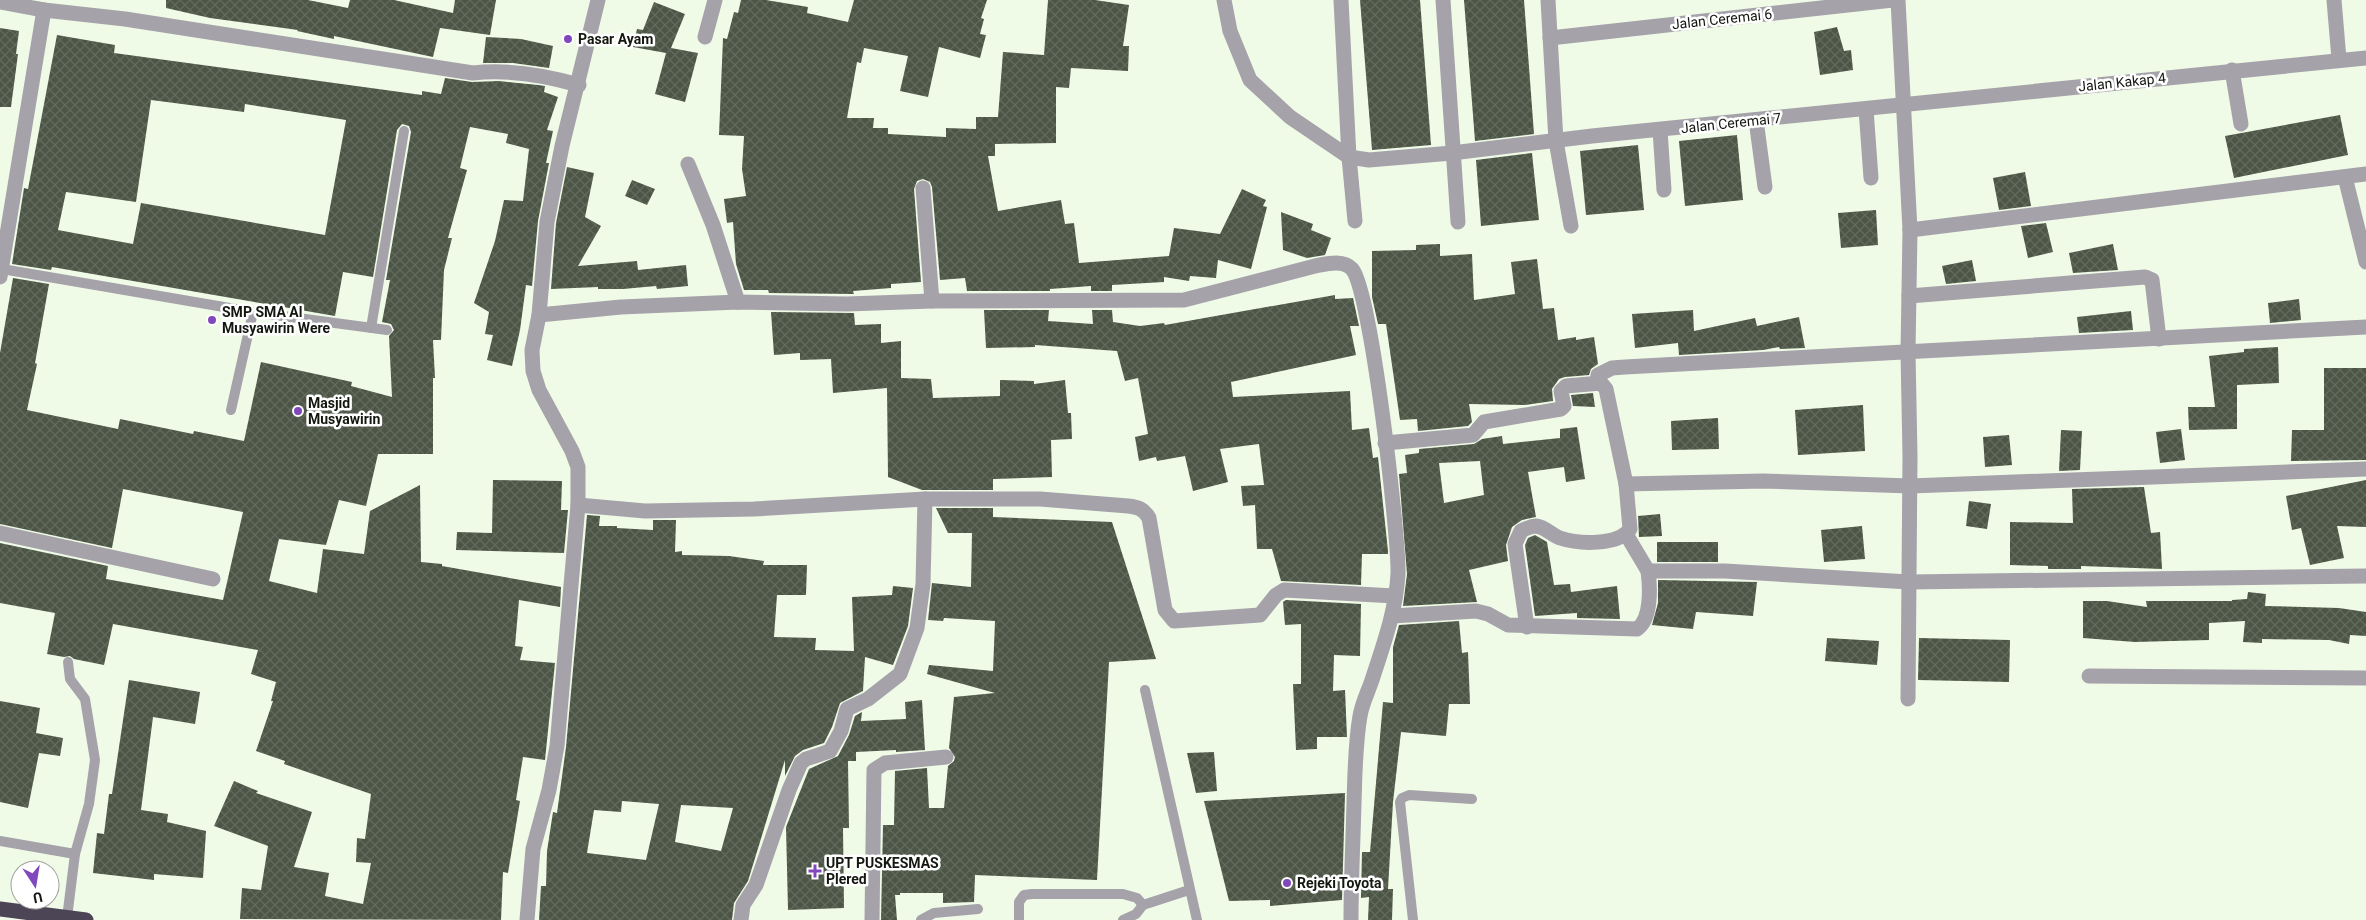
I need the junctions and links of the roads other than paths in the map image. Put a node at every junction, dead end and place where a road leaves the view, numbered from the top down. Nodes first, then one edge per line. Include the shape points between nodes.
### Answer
1 (598, 0) edge
2 (714, 0) edge
3 (1224, 0) edge
4 (1340, 0) edge
5 (1443, 0) edge
6 (1548, 0) edge
7 (1893, 0) edge
8 (1898, 0) edge
9 (2334, 0) edge
10 (0, 2) edge
11 (44, 10) junction
12 (705, 37) dead end
13 (1550, 38) junction
14 (2366, 58) edge
15 (2339, 59) junction
16 (2232, 70) junction
17 (579, 85) junction
18 (1905, 105) junction
19 (1866, 109) junction
20 (1756, 120) junction
21 (2241, 124) dead end
22 (1660, 130) junction
23 (404, 131) dead end
24 (1556, 141) junction
25 (1452, 153) junction
26 (1349, 157) junction
27 (688, 164) dead end
28 (2366, 174) edge
29 (2345, 177) junction
30 (1871, 178) dead end
31 (1765, 187) dead end
32 (923, 188) dead end
33 (1664, 190) dead end
34 (1355, 221) dead end
35 (1458, 222) dead end
36 (1571, 226) dead end
37 (1910, 230) junction
38 (2366, 262) edge
39 (1, 273) edge
40 (1909, 296) junction
41 (932, 301) junction
42 (738, 302) junction
43 (253, 312) junction
44 (539, 315) junction
45 (2366, 327) edge
46 (371, 328) junction
47 (387, 330) dead end
48 (2159, 339) junction
49 (1908, 352) junction
50 (1596, 383) junction
51 (231, 410) dead end
52 (1385, 442) junction
53 (2366, 469) edge
54 (1626, 484) junction
55 (1910, 486) junction
56 (925, 499) junction
57 (578, 505) junction
58 (0, 534) edge
59 (1626, 534) junction
60 (1648, 571) junction
61 (2366, 576) edge
62 (213, 579) dead end
63 (1909, 582) junction
64 (1395, 596) junction
65 (1392, 616) junction
66 (1527, 627) junction
67 (68, 662) dead end
68 (2089, 676) dead end
69 (2366, 678) edge
70 (1145, 690) dead end
71 (1908, 699) dead end
72 (946, 758) dead end
73 (1472, 799) dead end
74 (0, 841) edge
75 (75, 854) junction
76 (1189, 890) junction
77 (1143, 905) junction
78 (978, 908) dead end
79 (0, 909) edge
80 (67, 918) junction
81 (86, 920) edge
82 (526, 920) edge
83 (741, 920) edge
84 (872, 920) edge
85 (921, 920) edge
86 (1019, 920) edge
87 (1123, 920) edge
88 (1197, 920) edge
89 (1351, 920) edge
90 (1413, 920) edge

1 - 17 street
2 - 12 street
3 - 26 street via 1230,31 1247,76 1290,117
4 - 26 street
5 - 25 street
6 - 13 street
7 - 13 street, Jalan Ceremai 6
8 - 18 street
9 - 15 street
10 - 11 street
11 - 17 street via 125,19 473,73 490,71 552,77
11 - 39 street
13 - 24 street
14 - 15 street, Jalan Kakap 4
15 - 16 street, Jalan Kakap 4
16 - 18 street, Jalan Kakap 4
16 - 21 street
17 - 44 street via 562,146 547,222
18 - 19 street, Jalan Ceremai 7
18 - 37 street
19 - 20 street, Jalan Ceremai 7
19 - 30 street
20 - 22 street, Jalan Ceremai 7
20 - 31 street
22 - 24 street, Jalan Ceremai 7
22 - 33 street
23 - 46 lane
24 - 25 street, Jalan Ceremai 7
24 - 36 street
25 - 26 street, Jalan Ceremai 7 via 1369,160
25 - 35 street
26 - 34 street
27 - 42 street via 713,225
28 - 29 street
29 - 37 street
29 - 38 street
32 - 41 street
37 - 40 street
39 - 43 lane
40 - 48 street via 2145,277 2152,280
40 - 49 street
41 - 42 street via 846,304
41 - 52 street via 1184,300 1316,266 1342,264 1351,268 1356,277 1369,328
42 - 44 street via 621,307
43 - 46 lane
43 - 51 lane
44 - 57 street via 532,350 533,371 578,467
45 - 48 street
46 - 47 lane
48 - 49 street
49 - 50 street via 1612,368 1598,375
49 - 55 street
50 - 52 street via 1563,388 1564,406 1558,411 1484,422 1473,435
50 - 54 street via 1604,384 1606,389
52 - 64 street via 1396,529 1398,574
53 - 55 street
54 - 55 street via 1763,481
54 - 59 street via 1630,529
55 - 63 street
56 - 57 street via 754,510 645,511
56 - 64 street via 1040,499 1138,507 1148,518 1165,610 1174,621 1260,615 1284,590
56 - 83 street via 923,584 916,628 900,674 868,699 847,709 841,731 830,751 806,759 801,764 756,885 743,905
57 - 82 street via 557,746 533,849
58 - 62 street
59 - 60 street
59 - 66 street via 1615,541 1591,542 1560,538 1534,526 1521,531 1516,544
60 - 63 street via 1725,571
60 - 66 street via 1645,620 1637,629
61 - 63 street
63 - 71 street
64 - 65 street
65 - 66 street via 1476,611 1508,625
65 - 89 street via 1360,715
67 - 75 lane via 70,679 86,699 96,760 89,804
68 - 69 street
70 - 76 lane
72 - 84 street via 885,763 874,770
73 - 90 lane via 1409,795 1400,802
74 - 75 lane
75 - 80 lane
76 - 77 lane
76 - 88 lane
77 - 86 lane via 1137,898 1122,894 1024,895 1018,902
77 - 87 lane via 1136,914
78 - 85 lane via 934,913
79 - 80 highway
80 - 81 highway

